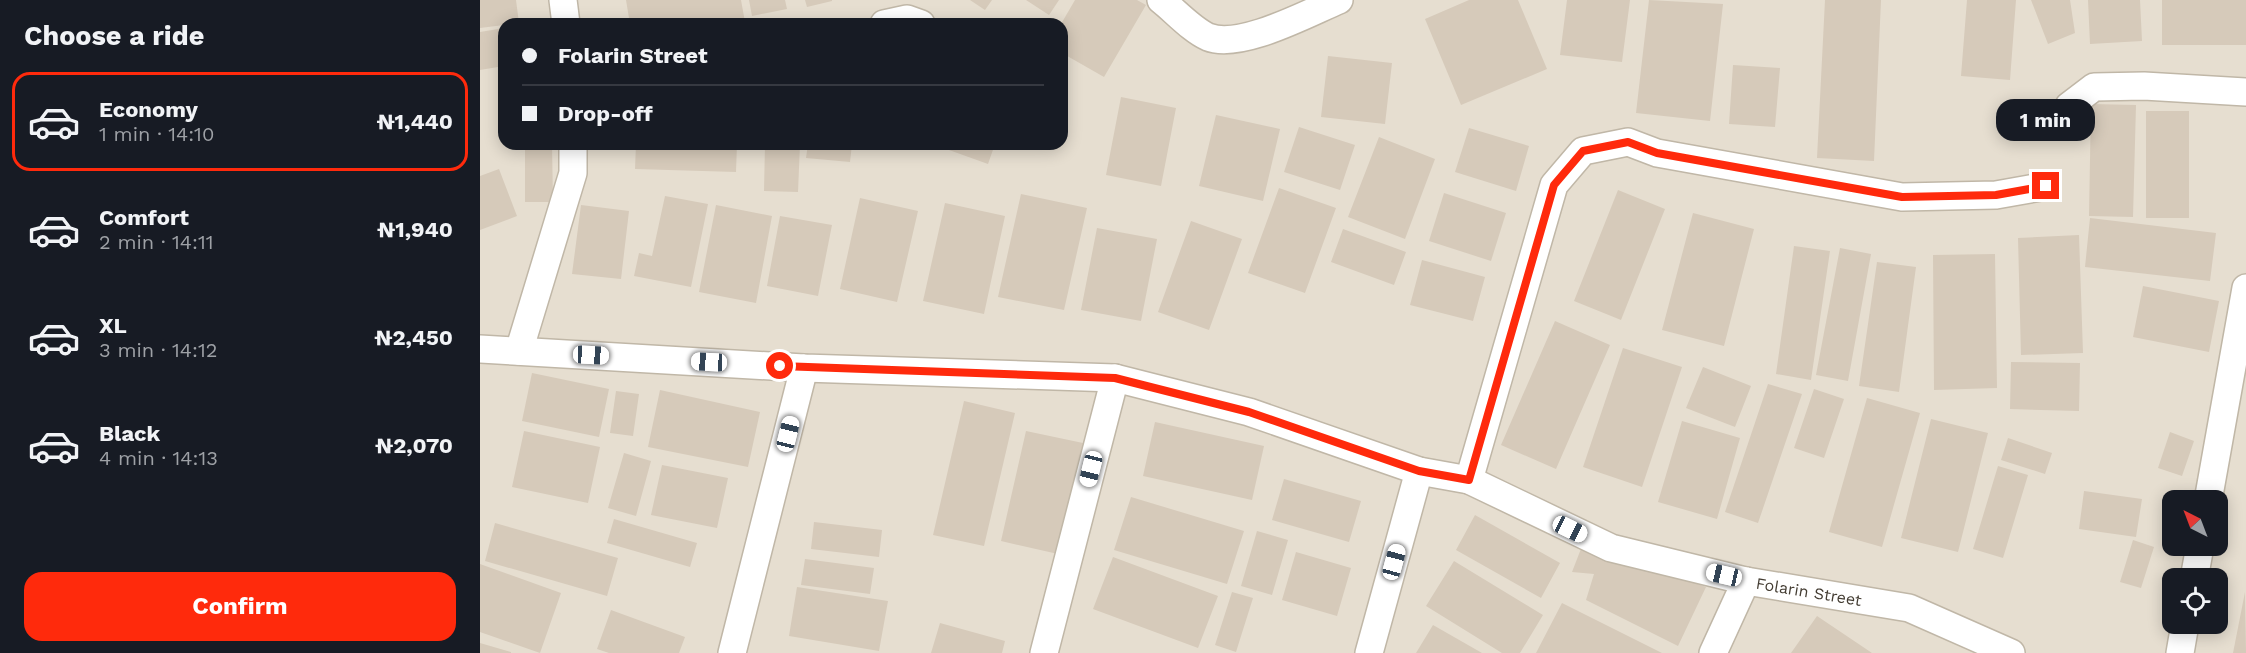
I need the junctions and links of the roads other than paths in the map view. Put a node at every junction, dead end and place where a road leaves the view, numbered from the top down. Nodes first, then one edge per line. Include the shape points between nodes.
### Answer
1 (563, 0) edge
2 (1161, 0) edge
3 (1340, 0) edge
4 (565, 18) edge
5 (2246, 92) edge
6 (2069, 106) dead end
7 (573, 150) edge
8 (2046, 186) dead end
9 (2246, 288) edge
10 (481, 351) edge
11 (519, 351) junction
12 (804, 368) junction
13 (1115, 378) junction
14 (2235, 417) edge
15 (1419, 471) junction
16 (1469, 480) junction
17 (2212, 490) edge
18 (1746, 581) junction
19 (2184, 634) edge
20 (732, 653) edge
21 (1044, 653) edge
22 (1369, 653) edge
23 (1713, 653) edge
24 (2011, 653) edge
25 (2180, 653) edge

1 - 4 street
2 - 3 street via 1208,37 1227,41 1250,36
5 - 6 street via 2094,87
7 - 11 street via 573,173
8 - 16 street via 1996,195 1902,197 1657,153 1628,142 1583,151 1554,185
9 - 14 street
10 - 11 street, Folarin Street
11 - 12 street, Folarin Street
12 - 13 street, Folarin Street
12 - 20 street
13 - 15 street, Folarin Street via 1249,412
13 - 21 street
14 - 17 street
15 - 16 street, Folarin Street
15 - 22 street
16 - 18 street, Folarin Street via 1611,548
18 - 23 street
18 - 24 street, Folarin Street via 1909,608
19 - 25 street

